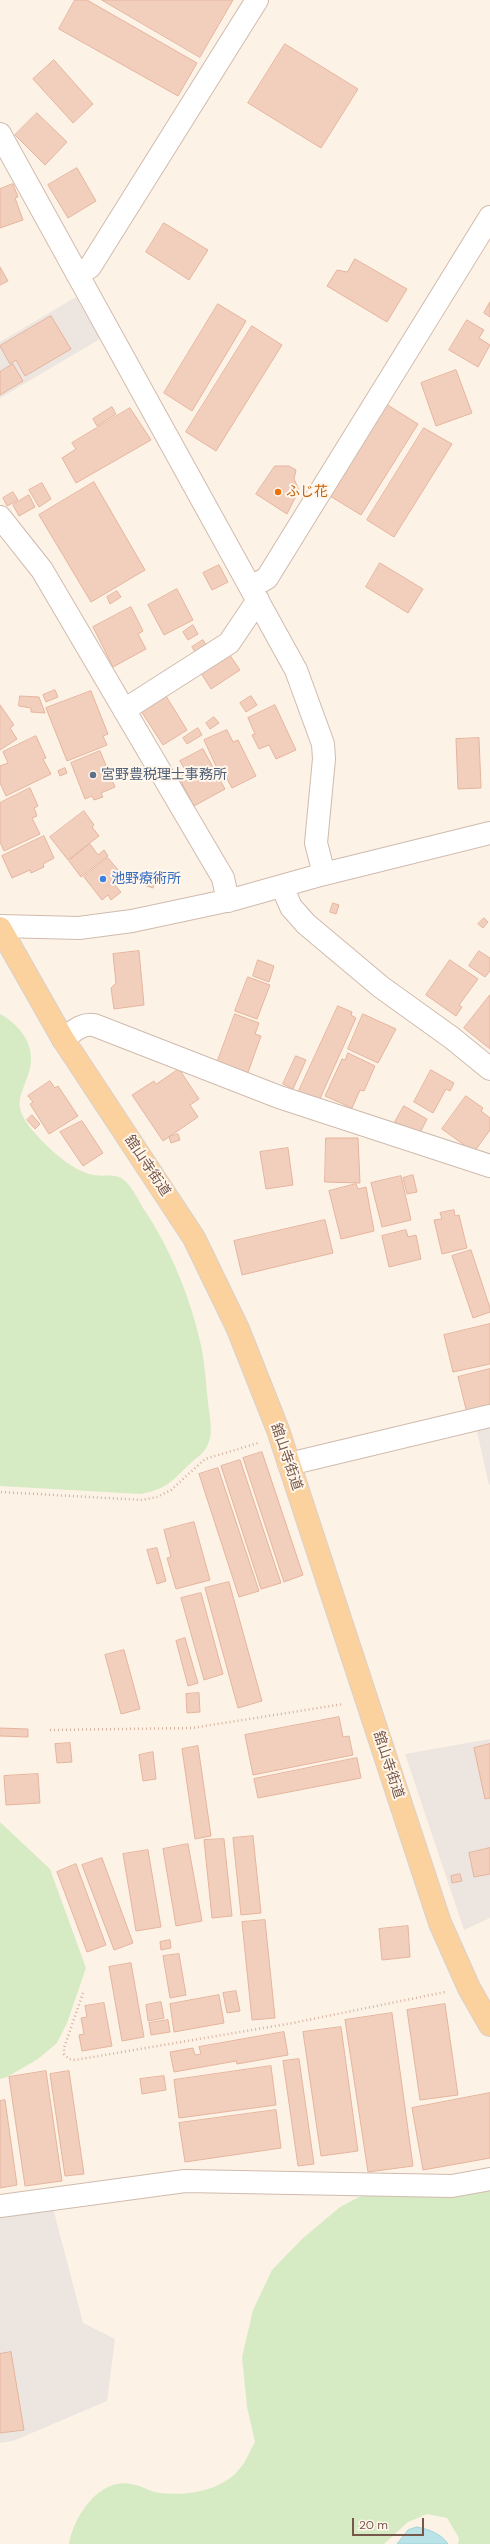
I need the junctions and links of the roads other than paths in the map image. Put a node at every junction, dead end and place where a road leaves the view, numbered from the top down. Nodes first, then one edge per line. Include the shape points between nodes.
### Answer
1 (257, 0) edge
2 (0, 134) edge
3 (490, 217) edge
4 (77, 274) junction
5 (0, 517) edge
6 (254, 593) junction
7 (124, 710) junction
8 (490, 833) edge
9 (324, 874) junction
10 (282, 886) junction
11 (228, 901) junction
12 (0, 927) edge
13 (63, 1039) junction
14 (490, 1069) edge
15 (490, 1166) edge
16 (490, 1416) edge
17 (289, 1464) junction
18 (490, 2025) edge
19 (490, 2179) edge
20 (0, 2206) edge

1 - 4 street via 90,266
2 - 4 street
3 - 6 street via 267,578
4 - 6 street
5 - 7 street via 42,570
6 - 7 street via 229,643
6 - 9 street via 296,670 323,744 324,759 316,843
7 - 11 street via 223,878
8 - 9 street
9 - 10 street
10 - 11 street
10 - 14 street via 291,907 306,924 381,987
11 - 12 street via 106,926
12 - 13 main road, 舘山寺街道
13 - 15 street via 87,1024 94,1025 279,1097
13 - 17 main road, 舘山寺街道 via 194,1238 238,1329
16 - 17 street
17 - 18 main road, 舘山寺街道 via 440,1923 469,1988
19 - 20 street via 452,2186 185,2181

